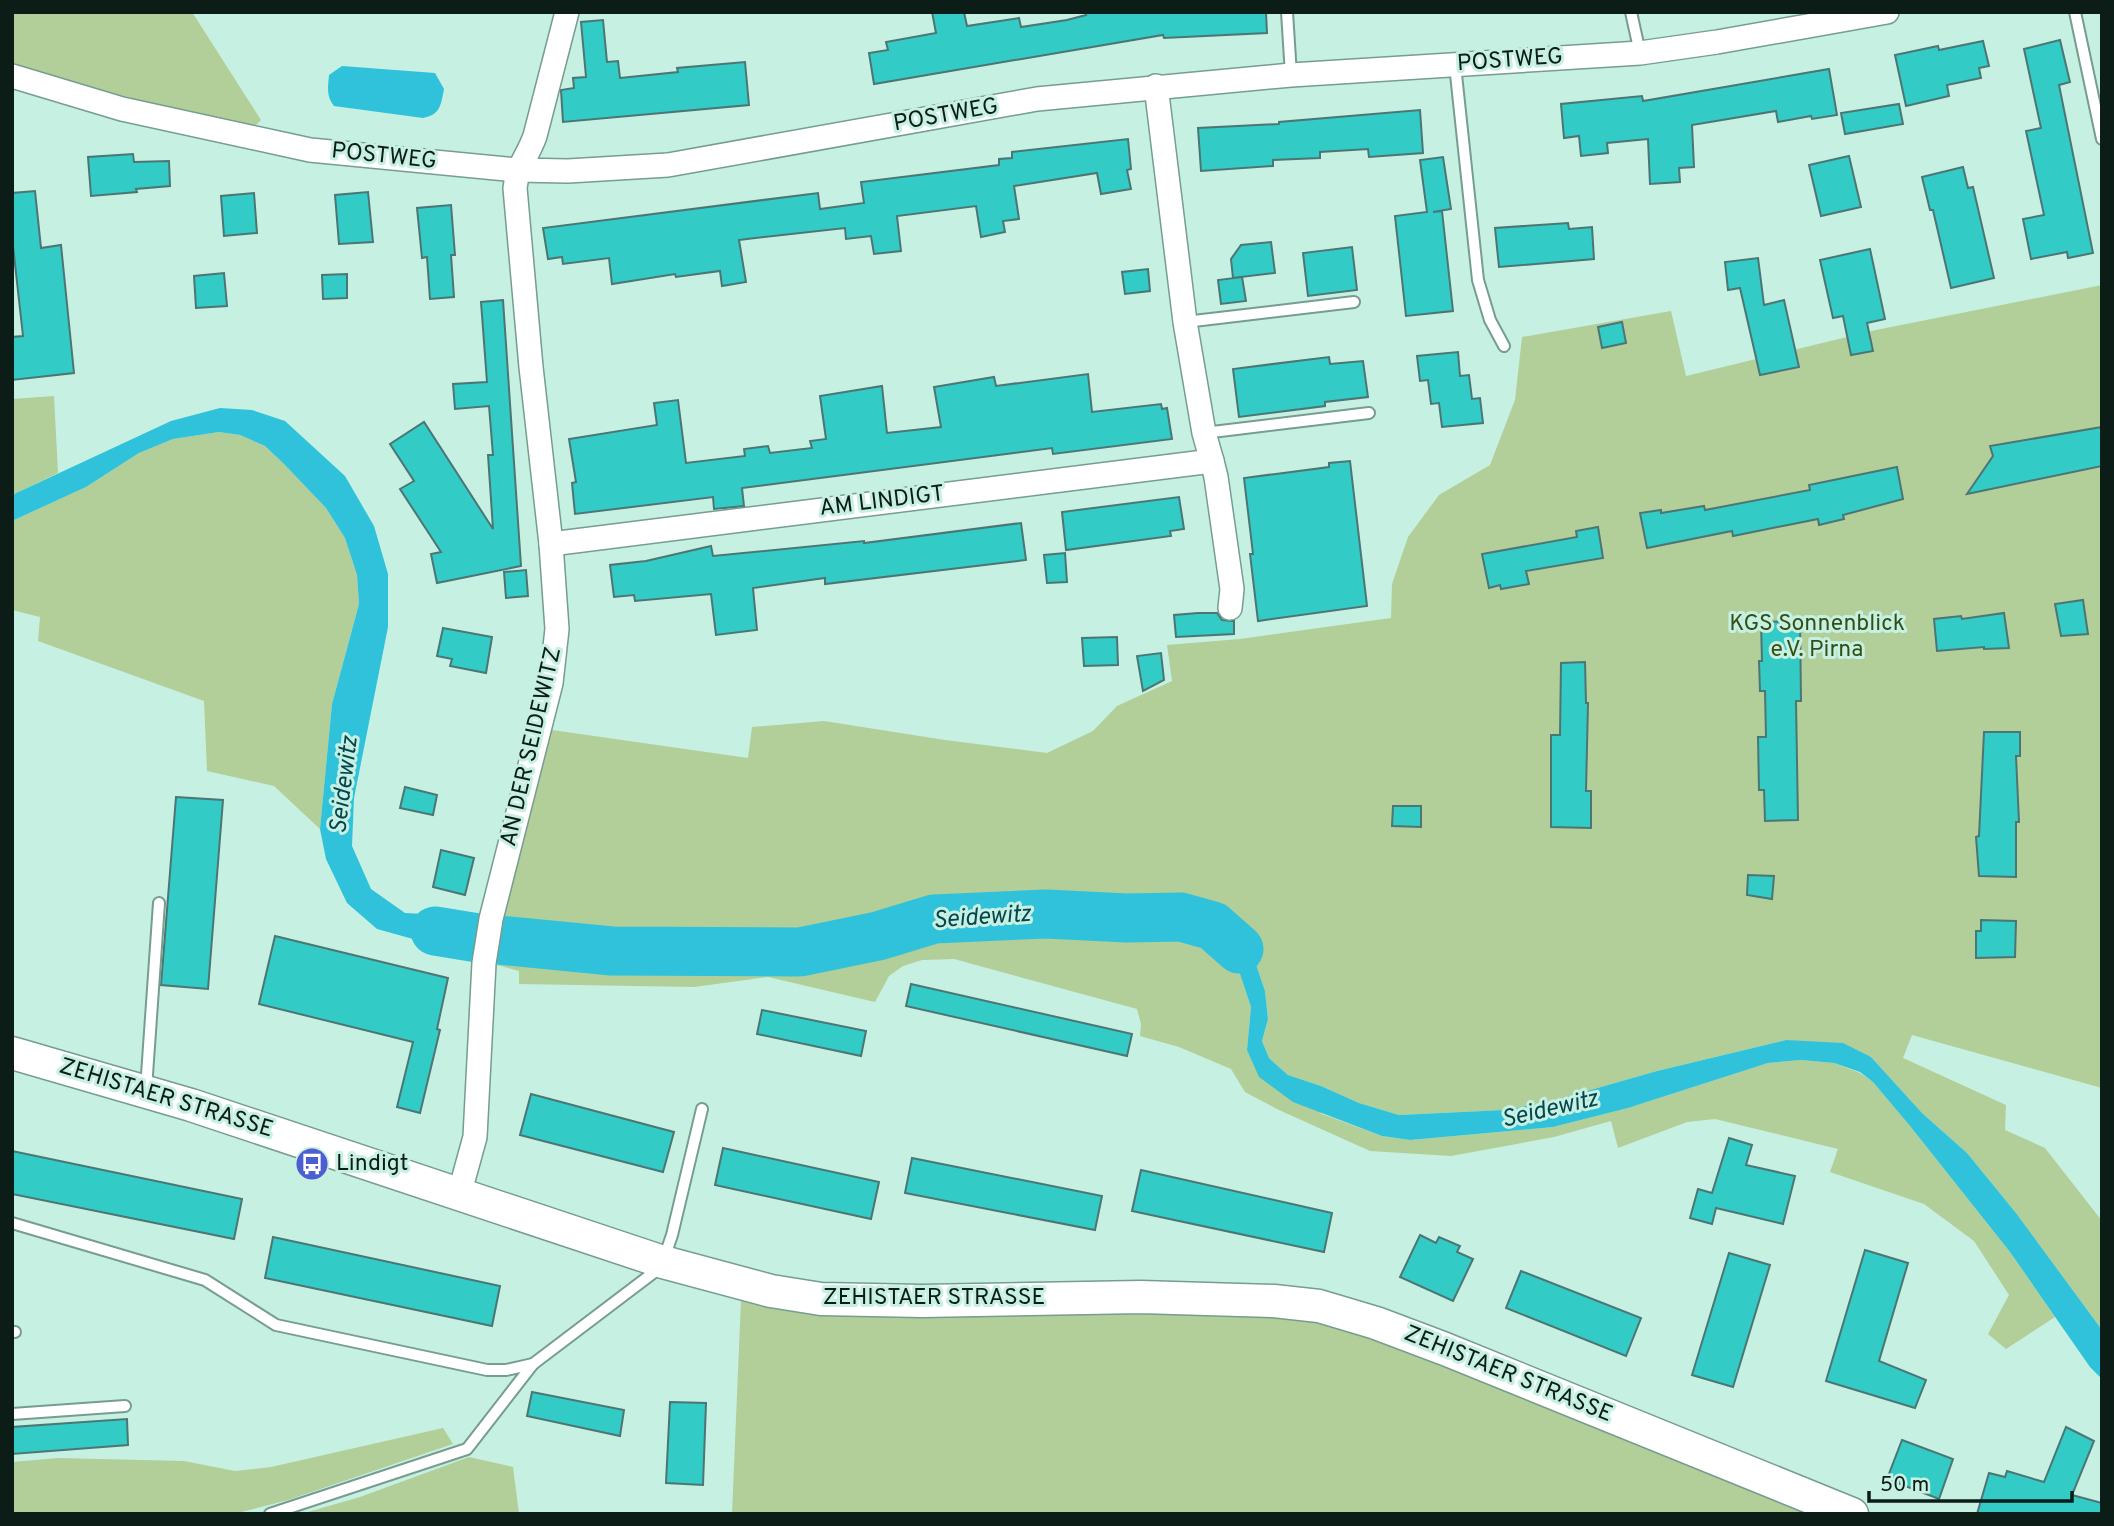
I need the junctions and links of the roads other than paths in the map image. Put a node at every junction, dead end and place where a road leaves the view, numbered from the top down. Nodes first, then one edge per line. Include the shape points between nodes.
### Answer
1 (567, 12) edge
2 (1287, 12) edge
3 (1631, 12) edge
4 (1887, 12) edge
5 (2075, 12) edge
6 (1640, 52) junction
7 (1455, 65) junction
8 (1291, 75) junction
9 (12, 76) edge
10 (1156, 86) junction
11 (2098, 102) edge
12 (2102, 139) edge
13 (517, 170) junction
14 (1354, 302) dead end
15 (1185, 322) junction
16 (1504, 346) dead end
17 (1369, 414) dead end
18 (1204, 433) junction
19 (1212, 461) junction
20 (551, 544) junction
21 (1230, 608) dead end
22 (159, 903) dead end
23 (12, 1053) edge
24 (145, 1091) junction
25 (702, 1109) dead end
26 (459, 1195) junction
27 (12, 1223) edge
28 (663, 1262) junction
29 (533, 1364) junction
30 (125, 1406) dead end
31 (12, 1414) edge
32 (270, 1514) edge
33 (1853, 1514) edge

1 - 13 street via 535,136
2 - 8 lane
3 - 6 lane
4 - 6 street, POSTWEG
5 - 11 lane
6 - 7 street, POSTWEG
7 - 8 street, POSTWEG
7 - 16 lane via 1478,280
8 - 10 street, POSTWEG
9 - 13 street, POSTWEG via 122,109 310,150
10 - 13 street, POSTWEG via 1037,99 667,165
10 - 15 street
11 - 12 lane
13 - 20 street, AN DER SEIDEWITZ via 514,188
14 - 15 lane
15 - 18 street
17 - 18 lane
18 - 19 street
19 - 20 street, AM LINDIGT
19 - 21 street via 1232,589
20 - 26 street, AN DER SEIDEWITZ via 557,629 551,683 491,919 484,963 475,1137
22 - 24 lane
23 - 24 main road, ZEHISTAER STRASSE
24 - 26 main road, ZEHISTAER STRASSE
25 - 28 lane
26 - 28 main road, ZEHISTAER STRASSE
27 - 29 lane via 205,1280 276,1325 487,1370
28 - 29 lane
28 - 33 main road, ZEHISTAER STRASSE via 749,1286 821,1299 1141,1297 1320,1306 1445,1349
29 - 32 lane via 467,1449
30 - 31 lane

